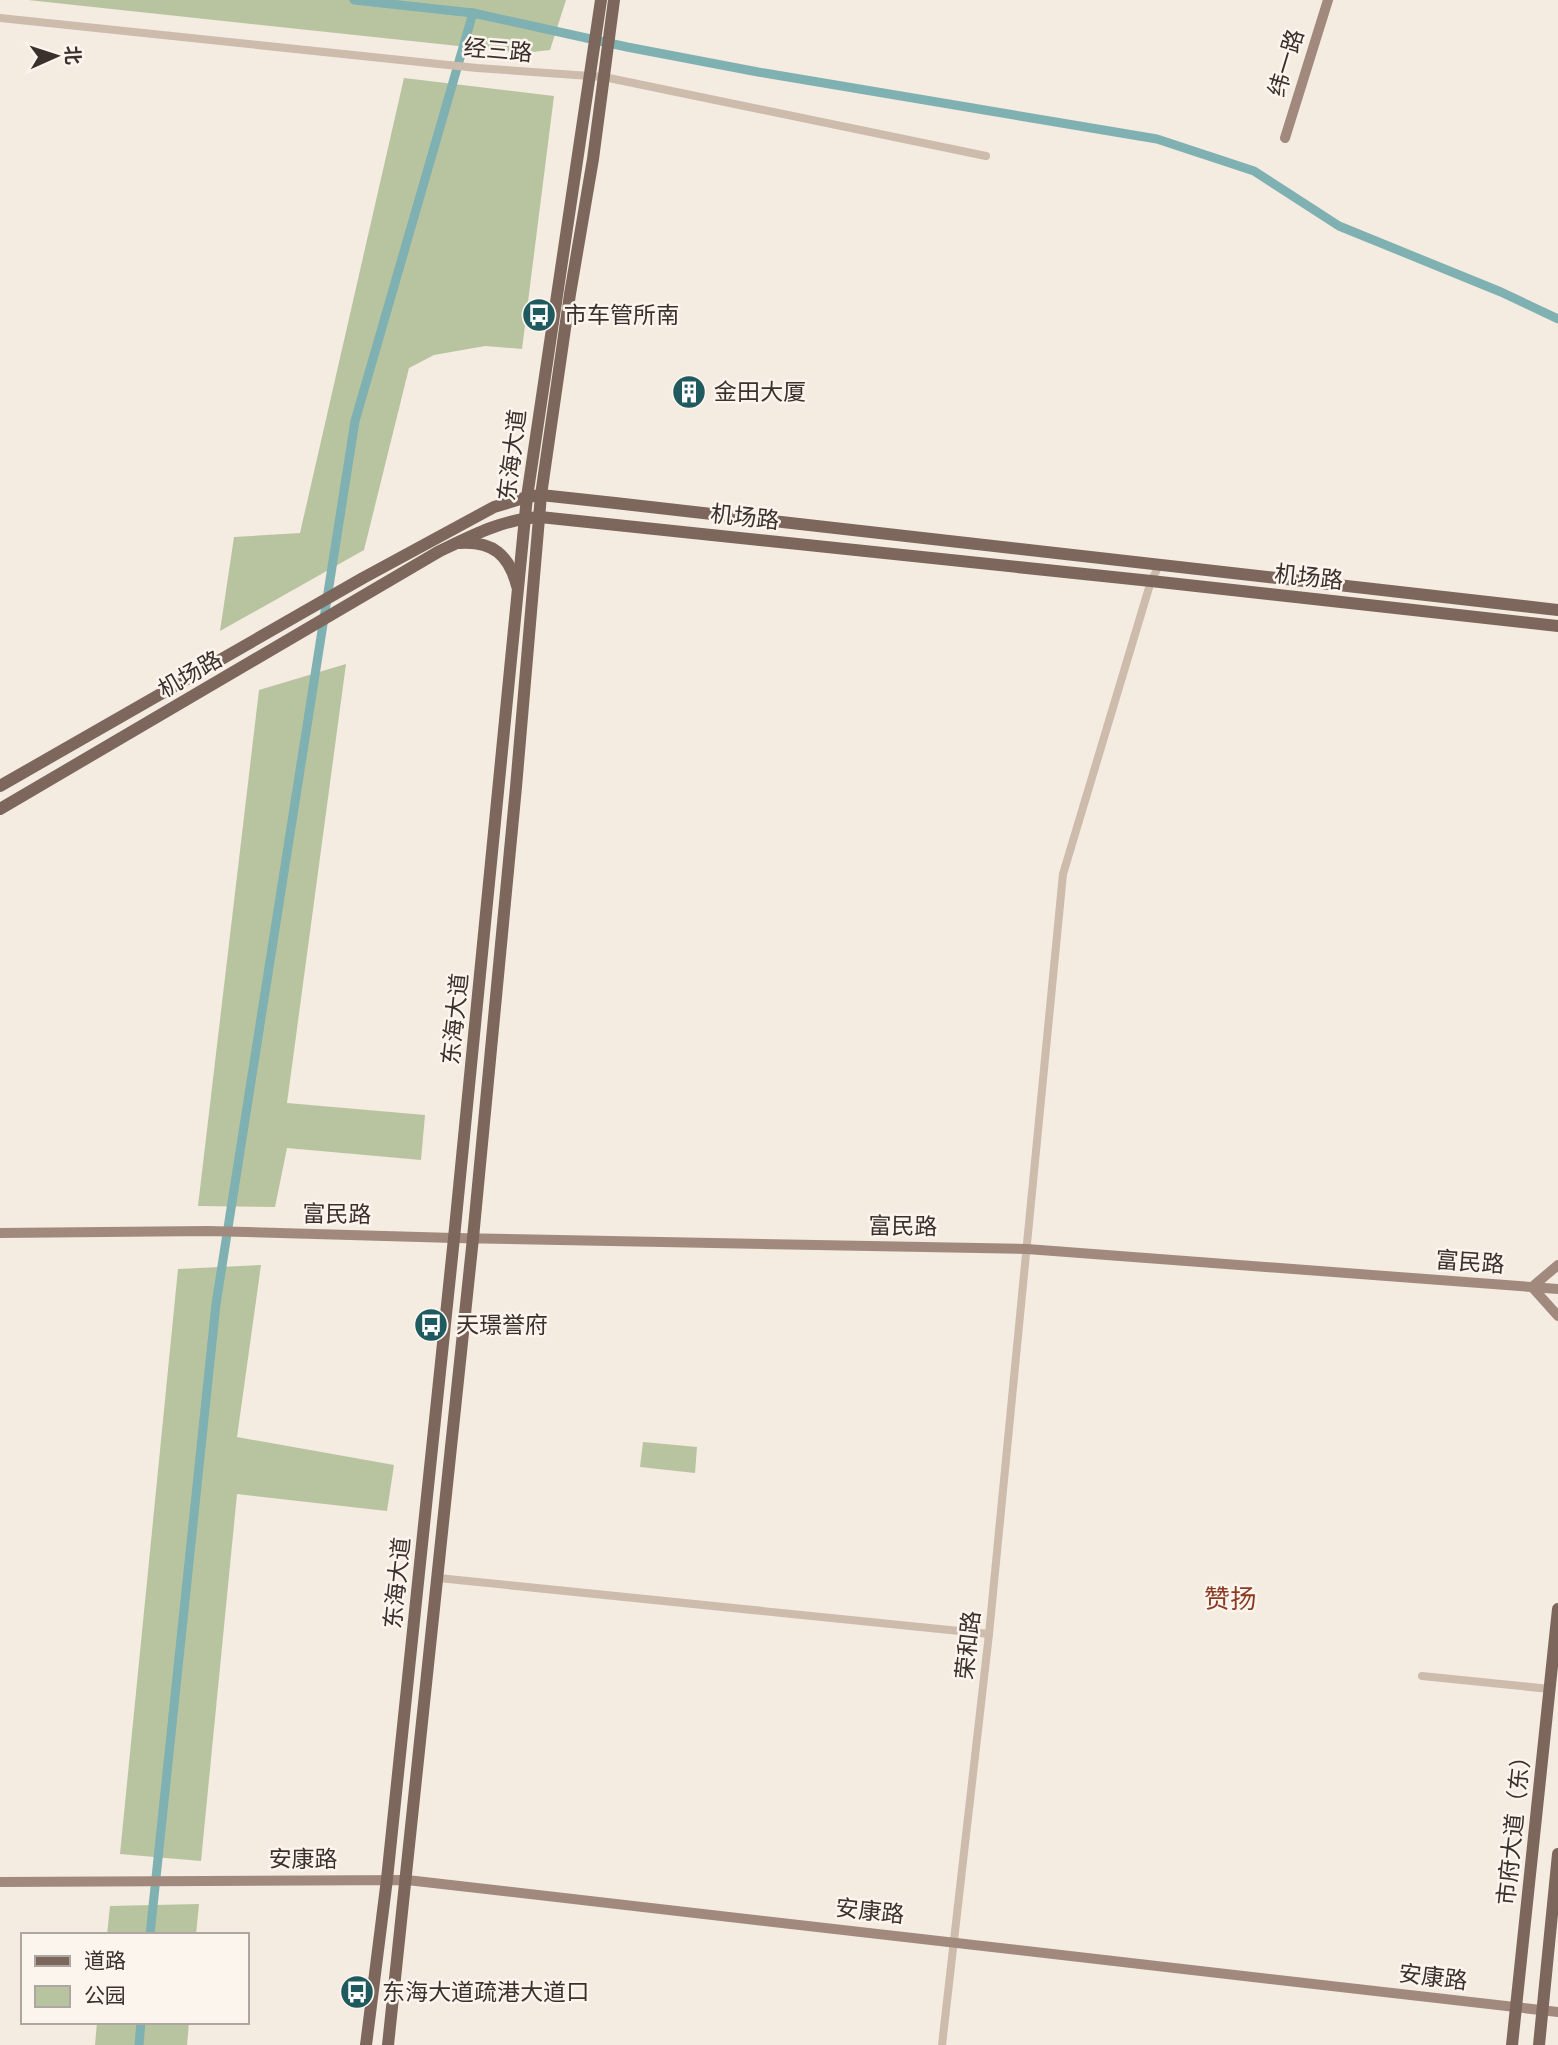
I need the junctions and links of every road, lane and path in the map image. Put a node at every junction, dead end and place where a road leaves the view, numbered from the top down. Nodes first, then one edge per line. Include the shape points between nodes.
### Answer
1 (601, 0) edge
2 (614, 0) edge
3 (1328, 0) edge
4 (0, 18) edge
5 (605, 21) junction
6 (598, 71) junction
7 (1285, 138) dead end
8 (986, 156) dead end
9 (541, 495) junction
10 (527, 497) junction
11 (540, 517) junction
12 (525, 518) junction
13 (456, 544) junction
14 (1160, 564) junction
15 (1151, 581) junction
16 (518, 592) junction
17 (1558, 610) edge
18 (1558, 626) edge
19 (0, 786) edge
20 (0, 810) edge
21 (0, 1233) edge
22 (454, 1238) junction
23 (473, 1238) junction
24 (1027, 1250) junction
25 (1558, 1265) edge
26 (1532, 1287) junction
27 (1558, 1289) edge
28 (1558, 1316) edge
29 (438, 1578) junction
30 (1558, 1609) edge
31 (989, 1634) junction
32 (1422, 1676) dead end
33 (1550, 1689) junction
34 (1558, 1854) edge
35 (387, 1879) junction
36 (407, 1880) junction
37 (0, 1882) edge
38 (954, 1942) junction
39 (1516, 2008) junction
40 (1542, 2011) junction
41 (1558, 2012) edge
42 (366, 2045) edge
43 (388, 2045) edge
44 (942, 2045) edge
45 (1512, 2045) edge
46 (1539, 2045) edge

1 - 5 main road, 东海大道
2 - 5 main road, 东海大道
3 - 7 street, 纬一路
4 - 6 street, 经三路 via 477,68
5 - 6 main road, 东海大道
6 - 8 street, 经三路
6 - 9 main road, 东海大道
6 - 10 main road, 东海大道
9 - 10 main road, 机场路
9 - 11 main road, 东海大道
9 - 14 main road, 机场路
10 - 12 main road, 东海大道
10 - 19 main road, 机场路 via 494,507 363,578
11 - 12 main road, 机场路
11 - 15 main road, 机场路
11 - 23 main road, 东海大道
12 - 13 main road, 机场路 via 491,527
12 - 16 main road, 东海大道
13 - 16 main road via 471,542 496,550 508,562
13 - 20 main road, 机场路
14 - 15 street, 荣和路
14 - 17 main road, 机场路
15 - 18 main road, 机场路
15 - 24 street, 荣和路 via 1063,874
16 - 22 main road, 东海大道
21 - 22 street, 富民路 via 208,1231
22 - 23 street, 富民路
22 - 35 main road, 东海大道
23 - 24 street, 富民路
23 - 29 main road, 东海大道
24 - 26 street, 富民路
24 - 31 street, 荣和路
25 - 26 street
26 - 27 street, 富民路
26 - 28 street
29 - 31 street
29 - 36 main road, 东海大道
30 - 33 main road, 市府大道（东）
31 - 38 street, 荣和路
32 - 33 street
33 - 39 main road, 市府大道（东）
34 - 40 main road, 市府大道（东）
35 - 36 street, 安康路
35 - 37 street, 安康路
35 - 42 main road, 东海大道
36 - 38 street, 安康路
36 - 43 main road, 东海大道
38 - 39 street, 安康路
38 - 44 street, 荣和路
39 - 40 street, 安康路
39 - 45 main road, 市府大道（东）
40 - 41 street, 安康路
40 - 46 main road, 市府大道（东）

